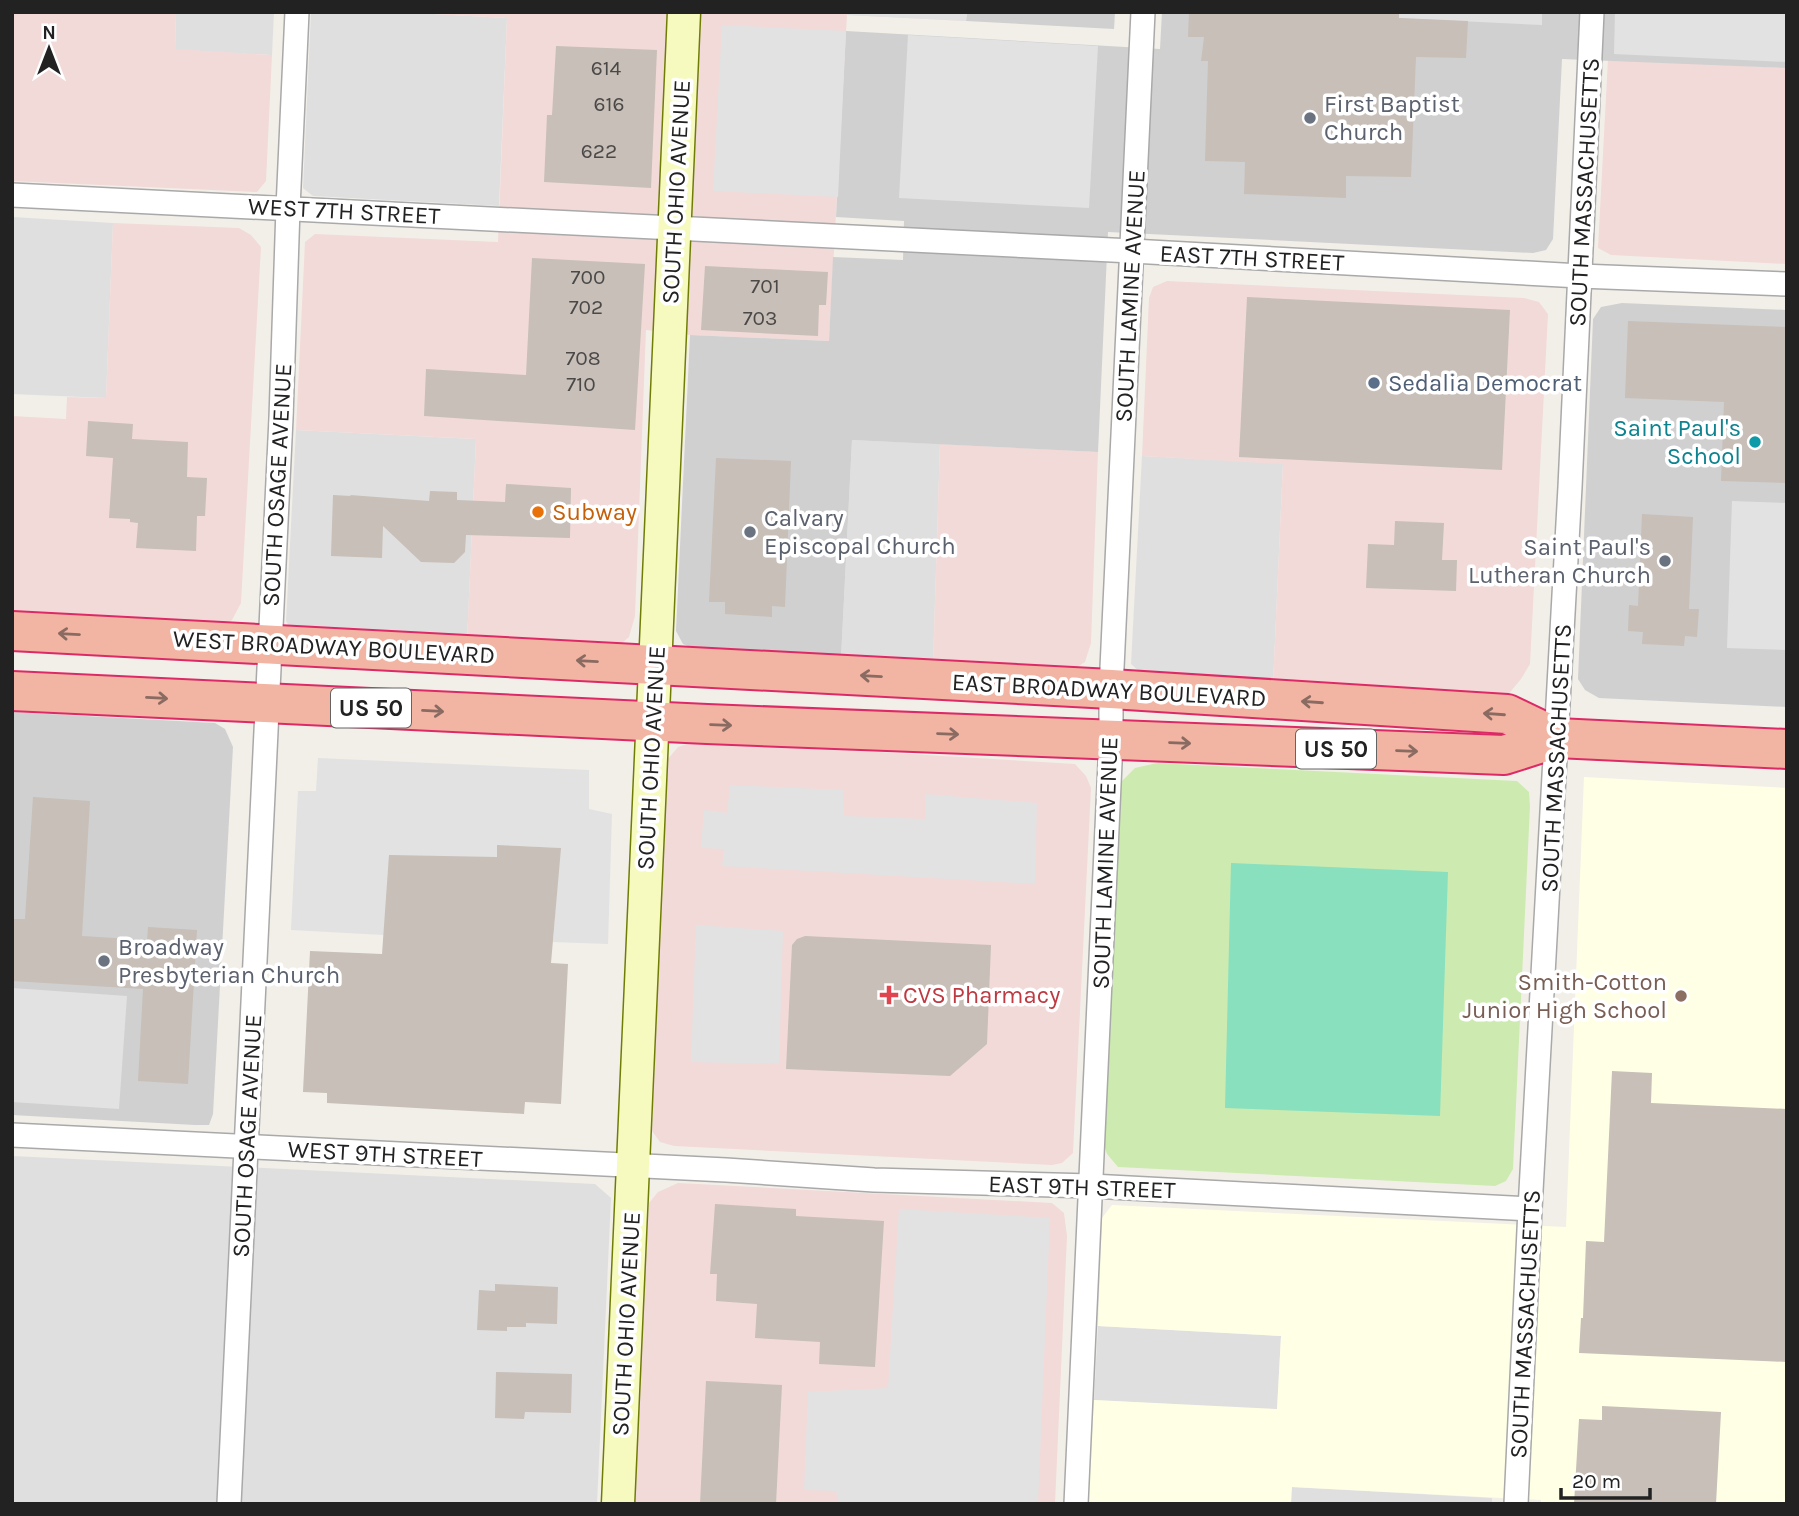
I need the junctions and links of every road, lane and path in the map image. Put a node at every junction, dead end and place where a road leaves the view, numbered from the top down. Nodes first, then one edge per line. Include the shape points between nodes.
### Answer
1 (297, 12) edge
2 (684, 12) edge
3 (1143, 12) edge
4 (1592, 12) edge
5 (12, 195) edge
6 (288, 208) junction
7 (675, 227) junction
8 (1132, 251) junction
9 (1580, 276) junction
10 (1787, 284) edge
11 (12, 631) edge
12 (270, 644) junction
13 (655, 664) junction
14 (1111, 689) junction
15 (12, 691) edge
16 (267, 703) junction
17 (652, 722) junction
18 (1557, 738) junction
19 (1111, 741) junction
20 (1787, 749) edge
21 (12, 1135) edge
22 (246, 1147) junction
23 (633, 1166) junction
24 (1091, 1186) junction
25 (1530, 1209) junction
26 (229, 1504) edge
27 (618, 1504) edge
28 (1076, 1504) edge
29 (1516, 1504) edge

1 - 6 street, SOUTH OSAGE AVENUE
2 - 7 main road, SOUTH OHIO AVENUE
3 - 8 street, SOUTH LAMINE AVENUE
4 - 9 street, SOUTH MASSACHUSETTS
5 - 6 street, WEST 7TH STREET
6 - 7 street, WEST 7TH STREET
6 - 12 street, SOUTH OSAGE AVENUE
7 - 8 street, EAST 7TH STREET
7 - 13 main road, SOUTH OHIO AVENUE
8 - 9 street, EAST 7TH STREET
8 - 14 street, SOUTH LAMINE AVENUE
9 - 10 street, EAST 7TH STREET
9 - 18 street, SOUTH MASSACHUSETTS
12 -> 11 highway, WEST BROADWAY BOULEVARD / US 50
13 -> 12 highway, WEST BROADWAY BOULEVARD / US 50
12 - 16 street, SOUTH OSAGE AVENUE
14 -> 13 highway, EAST BROADWAY BOULEVARD / US 50
13 - 17 main road, SOUTH OHIO AVENUE
18 -> 14 highway, EAST BROADWAY BOULEVARD / US 50 via 1507,715
14 - 19 street, SOUTH LAMINE AVENUE
15 -> 16 highway, US 50
16 -> 17 highway, US 50
16 - 22 street, SOUTH OSAGE AVENUE
17 -> 19 highway, EAST BROADWAY BOULEVARD / US 50
17 - 23 main road, SOUTH OHIO AVENUE
19 -> 18 highway, EAST BROADWAY BOULEVARD / US 50 via 1504,755
18 - 20 highway, EAST BROADWAY BOULEVARD / US 50
18 - 25 street, SOUTH MASSACHUSETTS
19 - 24 street, SOUTH LAMINE AVENUE
21 - 22 street, WEST 9TH STREET
22 - 23 street, WEST 9TH STREET
22 - 26 street, SOUTH OSAGE AVENUE
23 - 24 street, EAST 9TH STREET
23 - 27 main road, SOUTH OHIO AVENUE
24 - 25 street, EAST 9TH STREET
24 - 28 street, SOUTH LAMINE AVENUE
25 - 29 street, SOUTH MASSACHUSETTS

